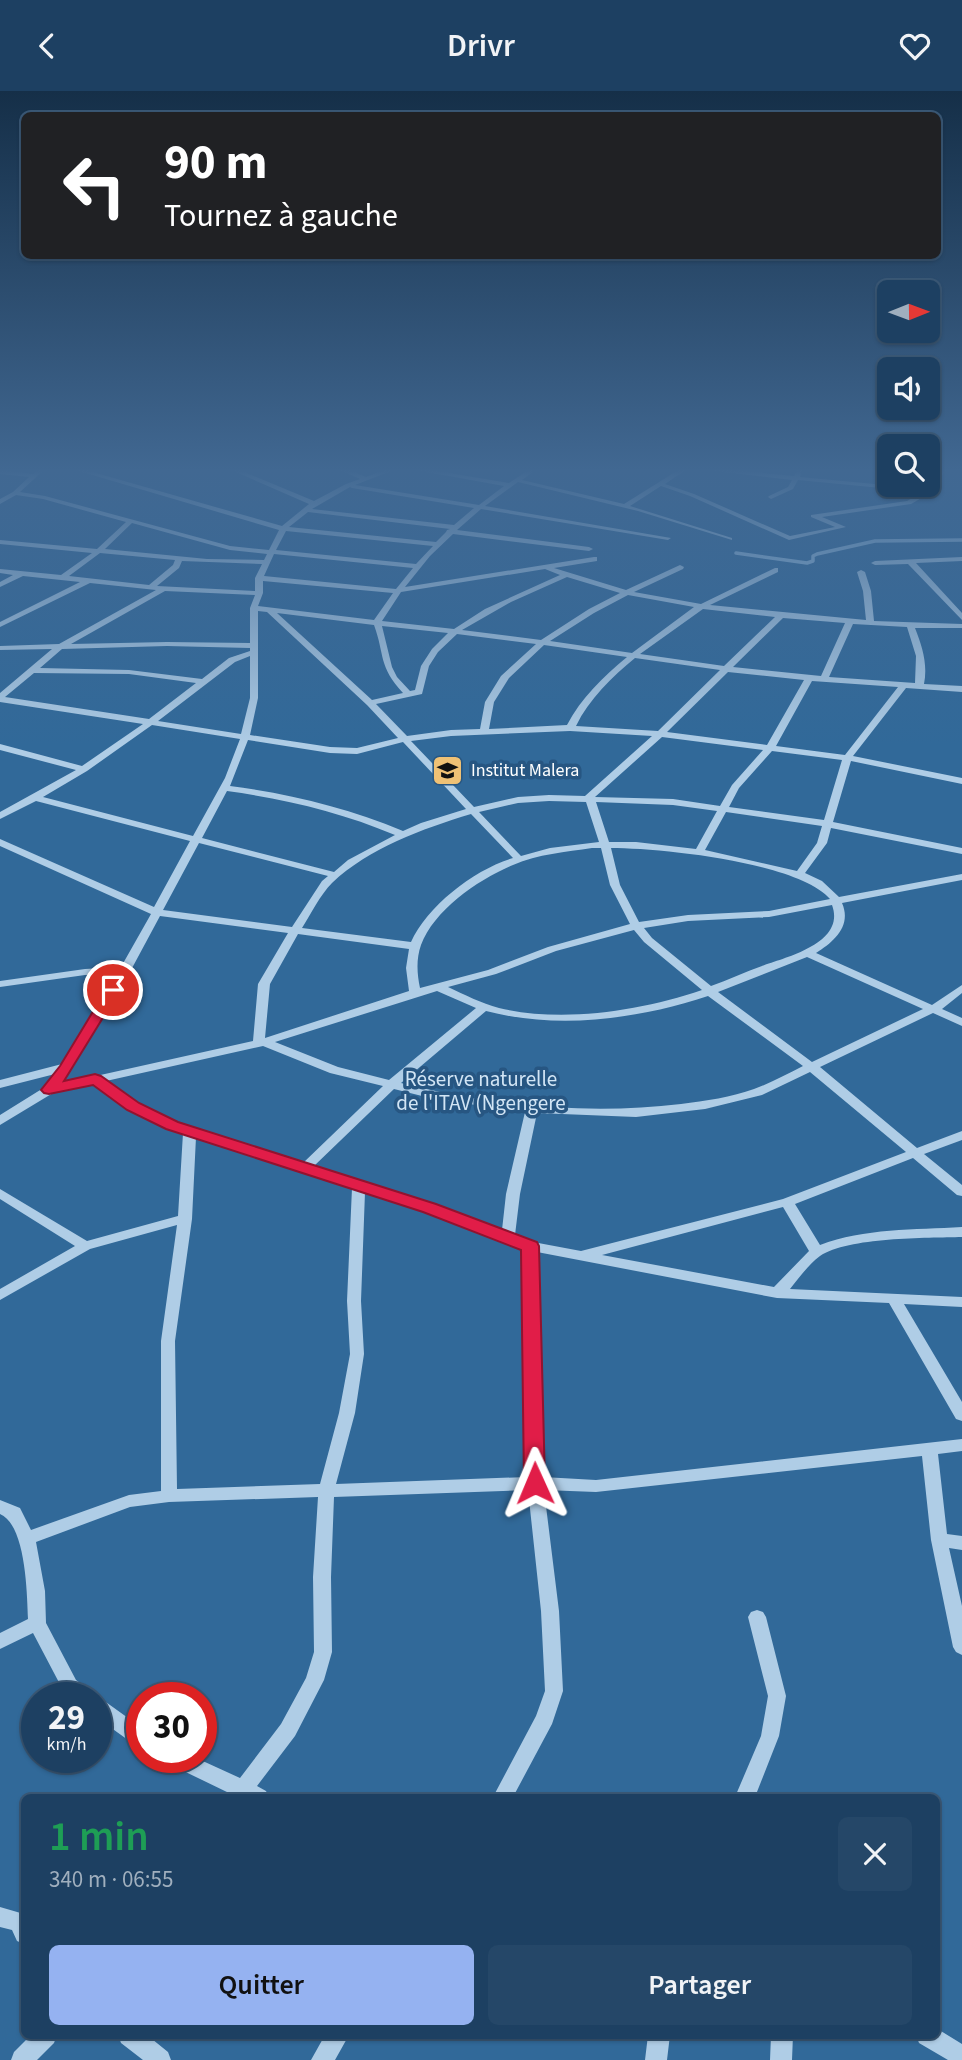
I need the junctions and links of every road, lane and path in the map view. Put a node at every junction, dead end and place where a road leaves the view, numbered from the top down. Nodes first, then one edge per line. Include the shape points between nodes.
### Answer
1 (85, 561) edge
2 (179, 561) edge
3 (241, 561) edge
4 (353, 561) edge
5 (420, 561) edge
6 (583, 561) edge
7 (910, 561) joint
8 (265, 562) joint
9 (875, 563) dead end
10 (415, 566) junction
11 (546, 567) junction
12 (680, 567) dead end
13 (775, 570) dead end
14 (0, 571) edge
15 (861, 572) dead end
16 (22, 573) junction
17 (566, 575) junction
18 (62, 578) junction
19 (259, 578) junction
20 (88, 581) junction
21 (0, 586) edge
22 (151, 587) junction
23 (164, 589) junction
24 (396, 591) junction
25 (259, 593) junction
26 (627, 594) junction
27 (699, 607) junction
28 (254, 608) junction
29 (270, 611) junction
30 (781, 615) junction
31 (962, 618) edge
32 (850, 621) junction
33 (377, 622) junction
34 (870, 623) junction
35 (0, 625) edge
36 (962, 626) edge
37 (911, 627) junction
38 (454, 632) junction
39 (540, 642) junction
40 (0, 648) edge
41 (58, 648) junction
42 (254, 649) junction
43 (634, 656) junction
44 (729, 669) junction
45 (33, 670) junction
46 (809, 678) junction
47 (824, 679) junction
48 (204, 682) junction
49 (904, 685) junction
50 (919, 686) junction
51 (962, 689) edge
52 (409, 695) junction
53 (0, 698) edge
54 (370, 703) junction
55 (147, 724) junction
56 (570, 728) junction
57 (484, 730) junction
58 (660, 734) junction
59 (245, 737) junction
60 (405, 739) junction
61 (0, 747) edge
62 (771, 748) junction
63 (847, 758) junction
64 (85, 769) junction
65 (962, 781) edge
66 (224, 788) junction
67 (589, 797) junction
68 (38, 799) junction
69 (725, 809) junction
70 (473, 810) junction
71 (0, 816) edge
72 (828, 824) junction
73 (403, 835) junction
74 (197, 839) junction
75 (0, 842) edge
76 (605, 845) junction
77 (962, 851) edge
78 (698, 853) junction
79 (519, 859) junction
80 (334, 875) junction
81 (799, 875) junction
82 (962, 877) edge
83 (838, 902) junction
84 (156, 912) junction
85 (636, 926) junction
86 (295, 930) junction
87 (413, 946) junction
88 (807, 953) junction
89 (125, 970) junction
90 (0, 984) edge
91 (438, 987) junction
92 (962, 988) edge
93 (711, 992) junction
94 (415, 993) junction
95 (484, 1007) junction
96 (936, 1008) junction
97 (962, 1022) edge
98 (261, 1042) junction
99 (67, 1067) junction
100 (813, 1068) junction
101 (95, 1079) junction
102 (0, 1084) edge
103 (391, 1085) junction
104 (49, 1090) junction
105 (532, 1109) junction
106 (0, 1121) edge
107 (190, 1130) junction
108 (962, 1135) edge
109 (918, 1154) junction
110 (305, 1168) junction
111 (359, 1186) junction
112 (962, 1192) edge
113 (0, 1193) edge
114 (787, 1202) junction
115 (185, 1219) junction
116 (962, 1232) edge
117 (508, 1237) junction
118 (530, 1246) junction
119 (85, 1247) junction
120 (816, 1251) junction
121 (577, 1257) junction
122 (778, 1293) junction
123 (962, 1294) edge
124 (0, 1295) edge
125 (933, 1299) junction
126 (894, 1300) junction
127 (962, 1302) edge
128 (962, 1415) edge
129 (962, 1445) edge
130 (929, 1448) junction
131 (535, 1483) junction
132 (326, 1492) junction
133 (169, 1496) junction
134 (0, 1507) edge
135 (27, 1538) junction
136 (939, 1540) junction
137 (962, 1543) edge
138 (757, 1617) dead end
139 (37, 1623) junction
140 (0, 1641) edge
141 (962, 1647) edge
142 (68, 1682) edge
143 (204, 1773) edge
144 (244, 1794) edge
145 (247, 1794) edge
146 (505, 1794) edge
147 (746, 1794) edge
148 (0, 1917) edge
149 (21, 1925) edge
150 (42, 2039) edge
151 (134, 2039) edge
152 (335, 2039) edge
153 (659, 2039) edge
154 (782, 2039) edge
155 (934, 2039) edge
156 (962, 2056) edge
157 (22, 2060) edge
158 (160, 2060) edge
159 (321, 2060) edge
160 (656, 2060) edge
161 (781, 2060) edge

1 - 18 street
2 - 22 street
3 - 8 street
4 - 10 street
5 - 10 street
6 - 11 street
7 - 9 street
7 - 31 street
8 - 19 street
10 - 24 street
11 - 17 street
11 - 24 street
12 - 26 street
13 - 27 street
14 - 16 street
15 - 34 street
16 - 18 street
16 - 21 street
17 - 26 street
17 - 38 street via 495,606
18 - 20 street
19 - 24 street
19 - 25 street
20 - 22 street
20 - 35 street
22 - 23 street
23 - 25 street
23 - 41 street
24 - 33 street
25 - 28 street
26 - 27 street
26 - 39 street
27 - 30 street
27 - 43 street
28 - 29 street
28 - 42 street
29 - 33 street
29 - 54 street
30 - 32 street
30 - 44 street
32 - 34 street
32 - 47 street
33 - 38 street
33 - 52 street via 384,635 388,666
34 - 37 street
36 - 37 street
37 - 50 street via 922,656
38 - 39 street
38 - 52 street via 425,665 421,690
39 - 43 street
39 - 57 street via 495,689 486,709
40 - 41 street
41 - 42 street via 167,644
41 - 45 street
42 - 48 street
42 - 59 street via 254,698
43 - 44 street
43 - 56 street via 586,700
44 - 46 street
44 - 58 street
45 - 48 street via 129,673
45 - 53 street
46 - 47 street
46 - 62 street
47 - 49 street
48 - 55 street
49 - 50 street
49 - 63 street
50 - 51 street
52 - 54 street
53 - 55 street
54 - 60 street
55 - 59 street
55 - 64 street
56 - 57 street
56 - 58 street
57 - 60 street
58 - 62 street
58 - 67 street
59 - 60 street via 346,751
59 - 66 street
60 - 70 street
61 - 64 street
62 - 63 street
62 - 69 street via 735,787
63 - 65 street
63 - 72 street
64 - 68 street
66 - 73 street via 336,809
66 - 74 street
67 - 69 street
67 - 70 street via 518,800
67 - 76 street
68 - 71 street
68 - 74 street
69 - 72 street
69 - 78 street
70 - 73 street
70 - 79 street
72 - 77 street
72 - 81 street via 822,843
73 - 80 street
74 - 80 street
74 - 84 street
75 - 84 street
76 - 78 street
76 - 79 street via 566,846
76 - 85 street via 615,885
78 - 81 street
79 - 87 street via 451,897
80 - 86 street
81 - 83 street via 829,889
82 - 83 street
83 - 85 street via 769,914
83 - 88 street via 837,929
84 - 86 street
84 - 89 street
85 - 91 street
85 - 93 street
86 - 87 street
86 - 98 street via 264,985
87 - 94 street
88 - 93 street
88 - 96 street
89 - 90 street
89 - 99 street
91 - 94 street
91 - 95 street
92 - 96 street
93 - 95 street via 670,1005 610,1014 548,1015
93 - 100 street
94 - 98 street
95 - 103 street
96 - 97 street
96 - 100 street
98 - 101 street
98 - 103 street via 334,1070
99 - 102 street
99 - 104 street
100 - 105 street via 758,1092 705,1105 636,1113
100 - 109 street
101 - 104 street
101 - 107 street via 133,1107
103 - 105 street
103 - 110 street
104 - 106 street
105 - 117 street
107 - 110 street
107 - 115 street
108 - 109 street
109 - 112 street
109 - 114 street
110 - 111 street
111 - 117 street
111 - 132 street via 354,1301 357,1354
113 - 119 street
114 - 120 street
114 - 121 street
115 - 119 street
115 - 133 street via 169,1341
116 - 120 street via 908,1234
117 - 118 street
118 - 121 street
118 - 131 street
119 - 124 street
120 - 122 street
121 - 122 street
122 - 126 street
123 - 125 street
125 - 126 street
125 - 127 street
126 - 128 street
129 - 130 street
130 - 131 street via 596,1486
130 - 136 street
131 - 132 street
131 - 146 street via 554,1691 545,1718
132 - 133 street
132 - 145 street via 323,1652 315,1680
133 - 135 street via 129,1501
134 - 135 street via 14,1513
135 - 139 street
136 - 137 street
136 - 141 street
138 - 147 street via 777,1696 770,1736
139 - 140 street
139 - 142 street
143 - 144 street
148 - 149 street
150 - 157 street
151 - 158 street
152 - 159 street
153 - 160 street
154 - 161 street
155 - 156 street

